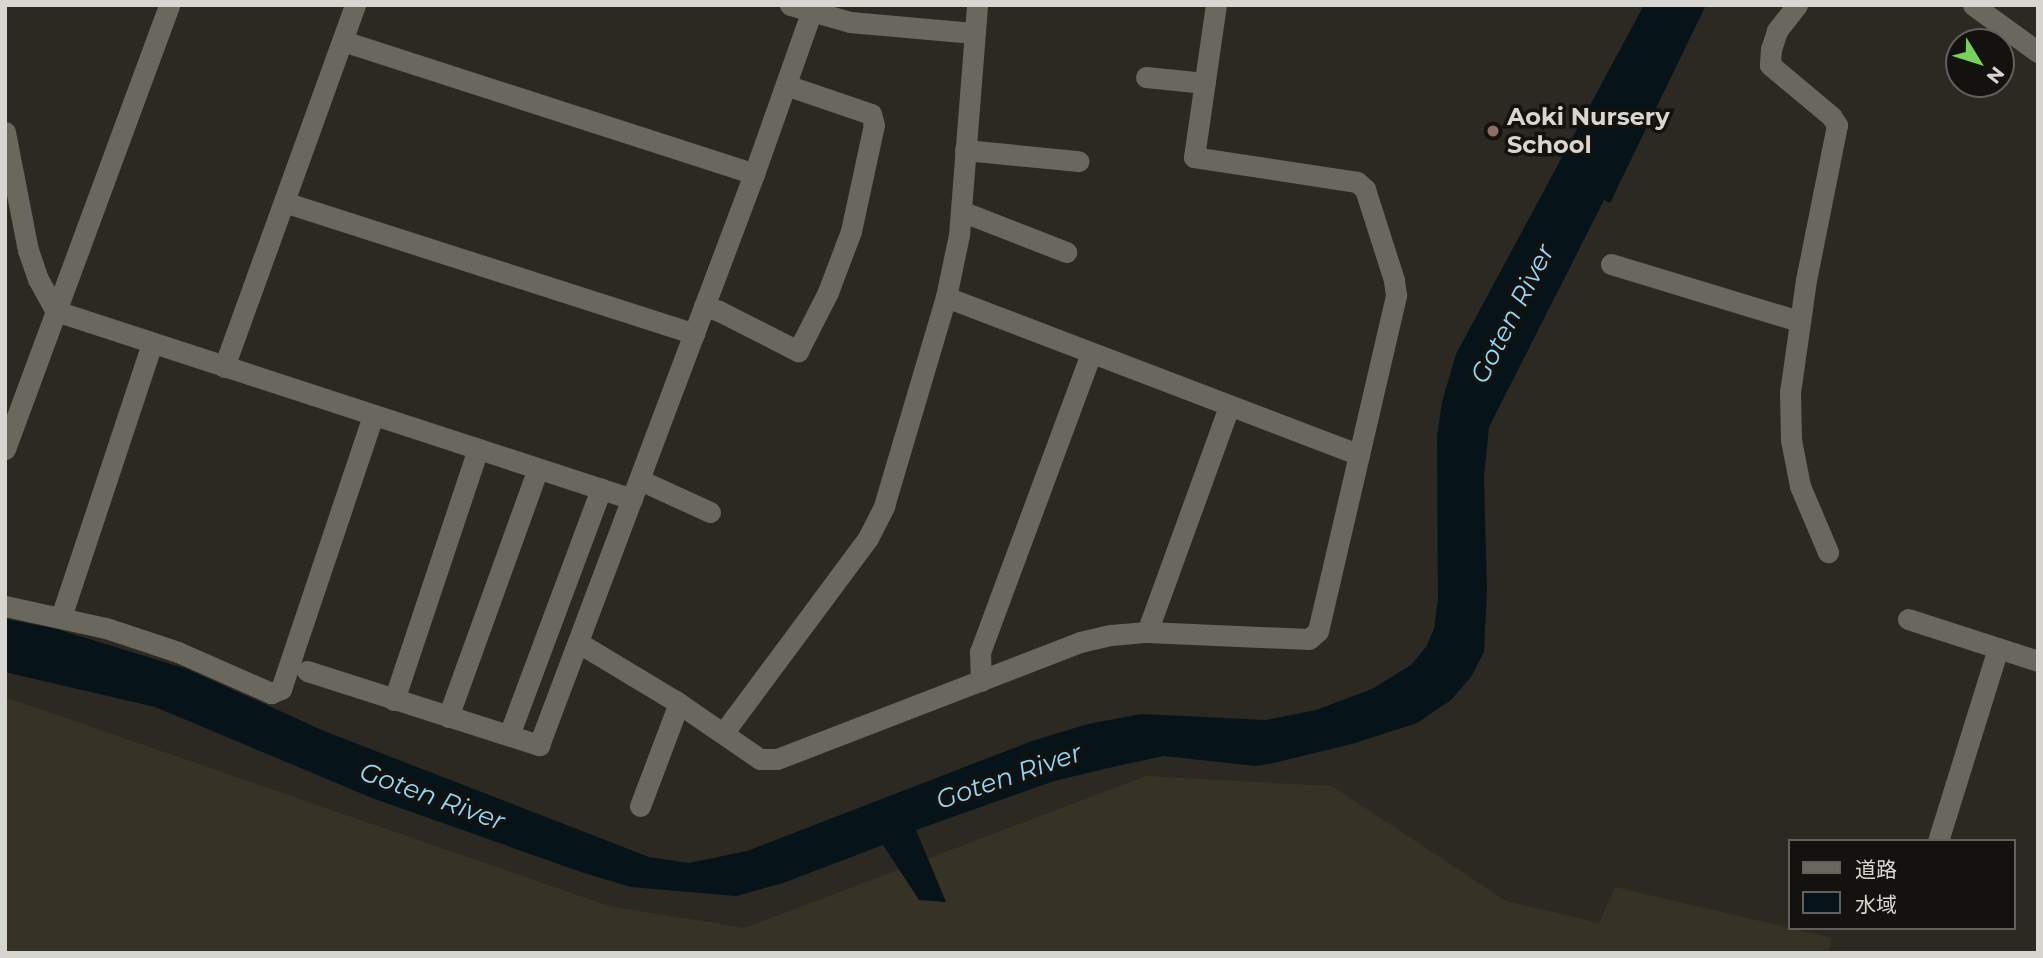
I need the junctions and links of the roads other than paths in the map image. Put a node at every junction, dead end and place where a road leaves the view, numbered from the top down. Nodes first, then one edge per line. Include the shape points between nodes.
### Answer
1 (169, 5) edge
2 (355, 5) edge
3 (790, 5) edge
4 (977, 5) edge
5 (1216, 5) edge
6 (1797, 5) edge
7 (1973, 5) edge
8 (811, 13) junction
9 (974, 33) junction
10 (343, 41) junction
11 (2038, 51) edge
12 (1146, 76) dead end
13 (1205, 83) junction
14 (786, 85) junction
15 (5, 132) edge
16 (965, 150) junction
17 (1078, 161) dead end
18 (754, 174) junction
19 (284, 202) junction
20 (961, 211) junction
21 (1066, 252) dead end
22 (1611, 264) dead end
23 (946, 297) junction
24 (704, 306) junction
25 (56, 311) junction
26 (1799, 321) junction
27 (694, 334) junction
28 (152, 343) junction
29 (1091, 354) junction
30 (224, 367) junction
31 (1229, 407) junction
32 (373, 415) junction
33 (5, 449) edge
34 (478, 449) junction
35 (1359, 455) junction
36 (538, 469) junction
37 (601, 489) junction
38 (636, 489) junction
39 (710, 512) dead end
40 (1828, 552) dead end
41 (5, 606) edge
42 (61, 617) junction
43 (1908, 619) dead end
44 (1147, 632) junction
45 (579, 643) junction
46 (1997, 648) junction
47 (2038, 661) edge
48 (306, 671) dead end
49 (981, 681) junction
50 (394, 700) junction
51 (679, 703) junction
52 (447, 717) junction
53 (724, 732) junction
54 (509, 735) junction
55 (639, 806) dead end
56 (1939, 839) edge

1 - 25 street
2 - 10 street
3 - 8 street
4 - 9 street
5 - 13 street
6 - 26 street via 1777,31 1770,65 1837,125
7 - 11 street
8 - 9 street via 850,22
8 - 14 street
9 - 16 street
10 - 18 street
10 - 19 street
12 - 13 street
13 - 35 street via 1194,158 1357,182 1365,188 1395,295
14 - 18 street
14 - 24 street via 871,114 874,125 851,231 828,292 798,351
15 - 25 street via 28,250
16 - 17 street
16 - 20 street
18 - 24 street
19 - 27 street
19 - 30 street
20 - 21 street
20 - 23 street
22 - 26 street
23 - 29 street
23 - 53 street via 884,506 868,538
24 - 27 street
25 - 28 street
25 - 33 street
26 - 40 street via 1790,392 1791,440 1800,486
27 - 38 street
28 - 30 street
28 - 42 street
29 - 31 street
29 - 49 street via 980,652
30 - 32 street
31 - 35 street
31 - 44 street
32 - 34 street
32 - 42 street via 281,689 271,693 178,652
34 - 36 street
34 - 50 street
35 - 44 street via 1318,631 1309,639
36 - 37 street
36 - 52 street
37 - 38 street
37 - 54 street
38 - 39 street
38 - 45 street
41 - 42 street
43 - 46 street
44 - 49 street via 1080,642
45 - 51 street
45 - 54 street via 539,745
46 - 47 street
46 - 56 street
48 - 50 street
49 - 53 street via 777,759 760,759
50 - 52 street
51 - 53 street
51 - 55 street
52 - 54 street

